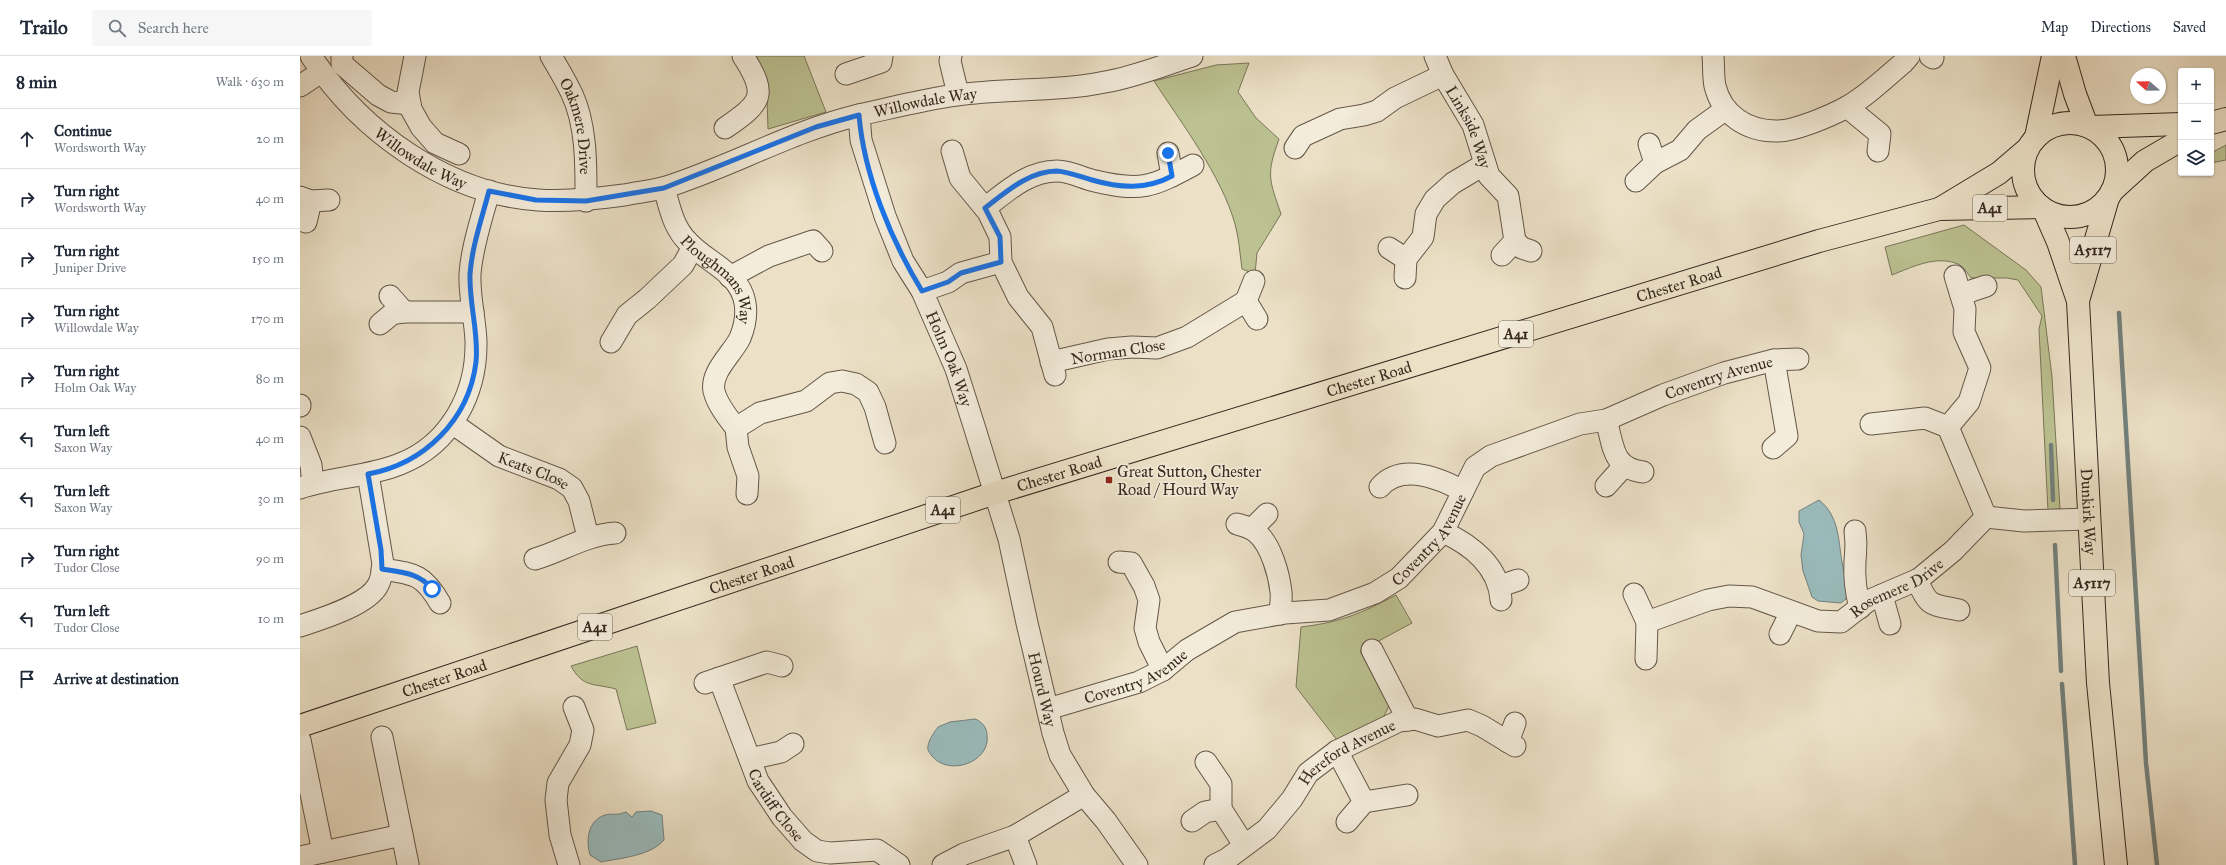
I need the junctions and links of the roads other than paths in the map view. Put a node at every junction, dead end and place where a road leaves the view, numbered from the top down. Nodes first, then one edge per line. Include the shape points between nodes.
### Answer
1 (342, 56) edge
2 (415, 56) edge
3 (743, 56) edge
4 (882, 56) edge
5 (951, 56) edge
6 (1192, 56) edge
7 (1435, 56) edge
8 (1713, 56) edge
9 (1910, 56) edge
10 (2052, 56) edge
11 (2064, 56) edge
12 (556, 58) edge
13 (316, 64) edge
14 (846, 74) dead end
15 (1443, 75) junction
16 (300, 86) edge
17 (958, 94) junction
18 (410, 104) junction
19 (1846, 107) junction
20 (1726, 109) junction
21 (859, 115) junction
22 (2226, 119) edge
23 (2214, 122) edge
24 (2178, 124) edge
25 (2089, 126) junction
26 (725, 128) dead end
27 (1296, 136) dead end
28 (1885, 139) dead end
29 (2178, 142) edge
30 (2032, 143) junction
31 (952, 152) dead end
32 (1168, 153) dead end
33 (459, 154) dead end
34 (1193, 164) dead end
35 (1485, 164) junction
36 (1172, 176) junction
37 (1636, 181) dead end
38 (664, 188) junction
39 (489, 191) junction
40 (2110, 195) junction
41 (313, 199) edge
42 (586, 201) junction
43 (985, 208) junction
44 (2042, 208) junction
45 (1939, 209) junction
46 (306, 222) dead end
47 (816, 239) dead end
48 (694, 247) junction
49 (1516, 249) dead end
50 (1400, 261) dead end
51 (1001, 262) junction
52 (730, 277) junction
53 (1254, 281) dead end
54 (1986, 286) dead end
55 (922, 291) junction
56 (390, 296) dead end
57 (1246, 300) junction
58 (2078, 301) junction
59 (404, 312) junction
60 (473, 312) junction
61 (1257, 319) dead end
62 (380, 324) dead end
63 (611, 342) dead end
64 (1798, 359) dead end
65 (1774, 360) junction
66 (1606, 420) junction
67 (452, 423) junction
68 (1871, 424) dead end
69 (1948, 427) junction
70 (736, 428) junction
71 (300, 437) edge
72 (886, 443) dead end
73 (1786, 443) dead end
74 (368, 474) junction
75 (1383, 478) dead end
76 (307, 486) edge
77 (1606, 486) dead end
78 (1464, 490) junction
79 (995, 493) junction
80 (747, 494) dead end
81 (1268, 514) dead end
82 (1986, 517) junction
83 (2088, 519) junction
84 (1855, 530) dead end
85 (1443, 532) junction
86 (615, 533) dead end
87 (588, 537) junction
88 (1130, 558) dead end
89 (535, 559) dead end
90 (382, 569) junction
91 (1917, 580) junction
92 (1506, 588) dead end
93 (1634, 594) dead end
94 (1882, 595) junction
95 (440, 603) dead end
96 (1860, 608) junction
97 (1959, 610) dead end
98 (1791, 612) junction
99 (1280, 614) junction
100 (1647, 622) junction
101 (1890, 624) dead end
102 (300, 626) edge
103 (1780, 634) dead end
104 (1372, 650) dead end
105 (1646, 659) dead end
106 (782, 666) dead end
107 (1163, 670) junction
108 (574, 707) dead end
109 (1048, 710) junction
110 (1408, 720) junction
111 (300, 726) edge
112 (382, 737) dead end
113 (1513, 737) dead end
114 (300, 740) edge
115 (1337, 751) junction
116 (788, 752) dead end
117 (750, 759) junction
118 (1206, 762) dead end
119 (1084, 795) junction
120 (1407, 795) dead end
121 (1364, 802) junction
122 (1220, 809) junction
123 (1192, 821) dead end
124 (1347, 822) dead end
125 (402, 835) junction
126 (1015, 836) junction
127 (1244, 845) junction
128 (323, 852) junction
129 (300, 856) edge
130 (408, 864) edge
131 (569, 865) edge
132 (898, 865) edge
133 (943, 865) edge
134 (1026, 865) edge
135 (1137, 865) edge
136 (1215, 865) edge
137 (2116, 865) edge

1 - 18 street via 342,64 378,95 391,102
2 - 18 street via 408,92
3 - 26 street via 758,82 758,95 751,109
4 - 14 street via 881,62
5 - 17 street
6 - 17 street, Willowdale Way via 1105,82 1070,88
7 - 15 street, Linkside Way
8 - 20 street via 1715,86
9 - 19 street
10 - 30 main road
11 - 25 main road via 2075,94
12 - 42 street, Oakmere Drive via 573,95 580,121 585,154
13 - 16 street
13 - 39 street, Willowdale Way via 356,110 396,147 452,177
15 - 27 street via 1395,98 1377,110 1340,119
15 - 35 street, Linkside Way via 1473,125
17 - 21 street, Willowdale Way
18 - 33 street via 421,128 435,143
19 - 20 street via 1811,122 1777,132 1756,128 1731,116
19 - 28 street
20 - 37 street via 1697,130 1680,150 1652,153
21 - 38 street, Willowdale Way via 816,127
21 - 55 street, Holm Oak Way via 861,140 885,216 903,261
22 - 23 main road
24 - 25 main road, A41
25 - 30 main road, A41 via 2064,123 2049,127
25 - 40 main road via 2111,147 2117,163 2116,179
29 - 40 main road, A41 via 2145,161
30 - 44 main road, A41 via 2023,167 2024,182 2030,195
30 - 45 main road, Chester Road / A41 via 1999,173
31 - 43 street via 960,178
32 - 36 street
34 - 36 street
35 - 49 street, Linkside Way via 1489,176 1508,196
35 - 50 street via 1453,183 1435,199 1426,214 1423,237
36 - 43 street via 1146,187 1125,186 1056,171 1034,175 1015,185
38 - 42 street, Willowdale Way
38 - 48 street, Ploughmans Way via 674,225
39 - 42 street, Willowdale Way via 536,200
39 - 60 street via 472,256 470,275
40 - 44 main road, A41 via 2095,210 2075,217 2059,216
40 - 58 main road, Dunkirk Way / A5117
41 - 46 street
43 - 51 street via 1000,237
44 - 45 main road, Chester Road / A41
44 - 58 main road, Dunkirk Way / A5117 via 2058,242
45 - 79 main road, Chester Road / A41 via 1819,241
47 - 52 street via 769,256
48 - 52 street, Ploughmans Way via 720,266
48 - 63 street via 683,264 614,316
51 - 55 street via 961,273 948,282
51 - 57 street, Norman Close via 1018,296 1042,327 1053,368 1108,349 1157,348 1188,337
52 - 70 street, Ploughmans Way via 745,301 746,322 740,339 725,358 714,391 720,406
53 - 57 street
54 - 69 street via 1959,285 1965,309 1964,332 1980,368 1969,402
55 - 79 street, Holm Oak Way via 956,369
56 - 59 street
57 - 61 street
58 - 83 main road, Dunkirk Way / A5117
59 - 60 street
59 - 62 street via 392,314
60 - 67 street via 476,362 465,402
64 - 65 street, Coventry Avenue
65 - 66 street, Coventry Avenue via 1724,373 1663,395
65 - 73 street
66 - 77 street via 1619,463 1634,469
66 - 78 street, Coventry Avenue via 1580,424 1491,456 1475,467
67 - 74 street via 441,438 420,454 401,464
67 - 87 street, Keats Close via 499,456 559,479 572,488 579,501
68 - 69 street via 1925,418
69 - 82 street
70 - 72 street via 760,413 806,401 830,384 842,381 856,384 868,392
70 - 80 street via 738,447 748,476
71 - 76 street via 311,465
74 - 76 street
74 - 90 street
75 - 78 street via 1415,473 1445,481
78 - 85 street, Coventry Avenue
79 - 109 street, Hourd Way via 1009,539
79 - 111 main road, Chester Road / A41
81 - 99 street via 1245,527 1259,534 1275,566 1282,593
82 - 83 street via 2024,521
82 - 91 street, Rosemere Drive via 1948,556
83 - 137 main road, Dunkirk Way / A5117 via 2098,683
84 - 96 street via 1858,545 1855,560 1856,594
85 - 92 street via 1462,540 1482,556
85 - 99 street, Coventry Avenue via 1399,578 1375,593 1329,610
86 - 87 street
87 - 89 street via 550,555
88 - 107 street via 1149,600 1145,628
90 - 95 street via 419,577 427,582
90 - 102 street via 378,586 356,604
91 - 94 street, Rosemere Drive
91 - 97 street via 1930,604
93 - 100 street
94 - 96 street, Rosemere Drive
94 - 101 street
96 - 98 street, Rosemere Drive via 1841,622 1818,621
98 - 100 street, Rosemere Drive via 1752,597 1729,596 1708,600
98 - 103 street
99 - 107 street, Coventry Avenue via 1236,622 1187,650
100 - 105 street
104 - 110 street
106 - 117 street, Cardiff Close via 767,662 712,681
107 - 109 street, Coventry Avenue via 1139,682
108 - 131 street via 583,730 580,745 558,783 556,812 563,850
109 - 119 street, Hourd Way via 1060,755
110 - 113 street, Hereford Avenue via 1415,719 1438,726 1468,720
110 - 115 street, Hereford Avenue via 1399,721
112 - 125 street
114 - 128 street
115 - 121 street
115 - 127 street, Hereford Avenue via 1308,773 1292,799 1267,829
116 - 117 street, Cardiff Close
117 - 132 street, Cardiff Close via 758,781 782,817 803,841 817,851 830,854 877,850
118 - 122 street via 1222,784
119 - 126 street
119 - 135 street, Hourd Way
120 - 121 street
121 - 124 street
122 - 123 street via 1205,812
122 - 127 street
125 - 128 street
125 - 130 street
126 - 133 street via 964,854
126 - 134 street
127 - 136 street, Hereford Avenue
128 - 129 street

